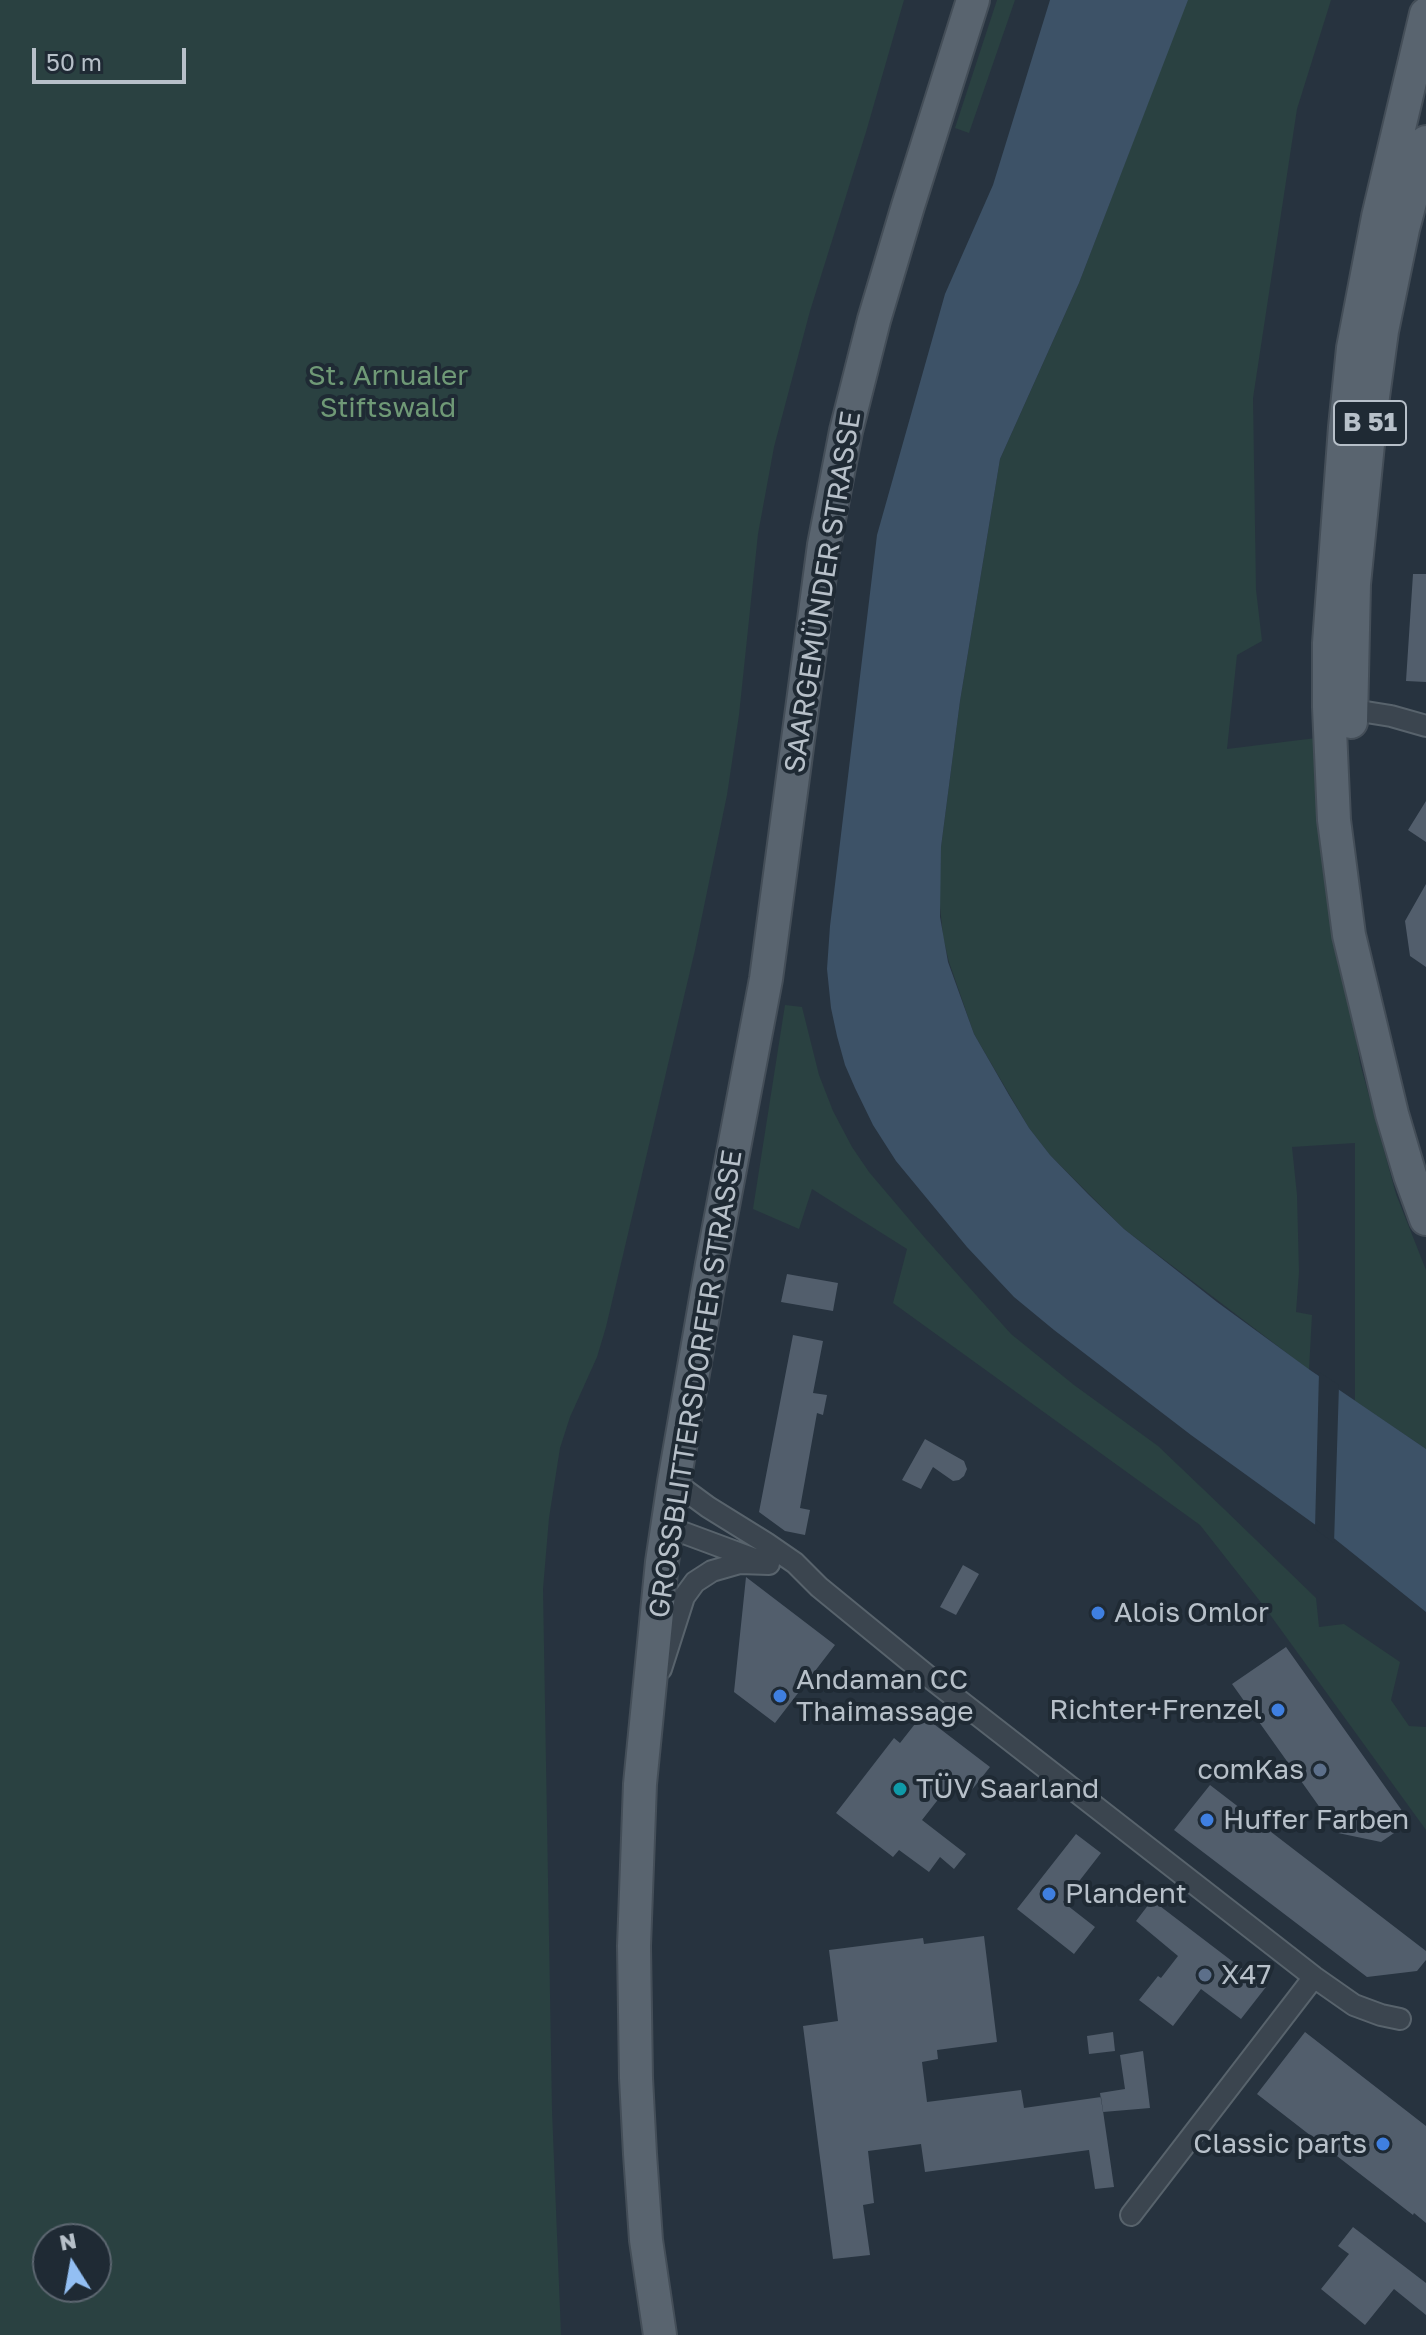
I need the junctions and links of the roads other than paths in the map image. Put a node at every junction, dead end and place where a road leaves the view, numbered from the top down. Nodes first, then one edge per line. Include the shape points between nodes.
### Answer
1 (973, 0) edge
2 (1426, 14) edge
3 (1426, 142) edge
4 (1340, 708) junction
5 (1426, 726) edge
6 (782, 866) joint
7 (1426, 1219) edge
8 (674, 1482) junction
9 (668, 1527) junction
10 (769, 1564) junction
11 (819, 1587) junction
12 (650, 1687) junction
13 (1314, 1977) junction
14 (1400, 2019) dead end
15 (1131, 2215) dead end
16 (660, 2335) edge

1 - 6 main road, SAARGEMÜNDER STRASSE via 874,320 846,431 824,545
2 - 4 main road, B 51 via 1353,348 1329,643
3 - 4 main road, B 51 via 1382,331
4 - 5 street
4 - 7 main road, B 51 via 1369,967 1369,1012 1392,1114
6 - 8 main road, GROSSBLITTERSDORFER STRASSE
8 - 9 main road, GROSSBLITTERSDORFER STRASSE
8 - 11 street via 795,1563
9 - 10 street
9 - 12 main road, GROSSBLITTERSDORFER STRASSE
10 - 11 street
10 - 12 street via 740,1563 695,1582 684,1597 664,1664
11 - 13 street
12 - 16 main road, GROSSBLITTERSDORFER STRASSE via 640,1784 634,1975 646,2240
13 - 14 street via 1354,2005
13 - 15 street

